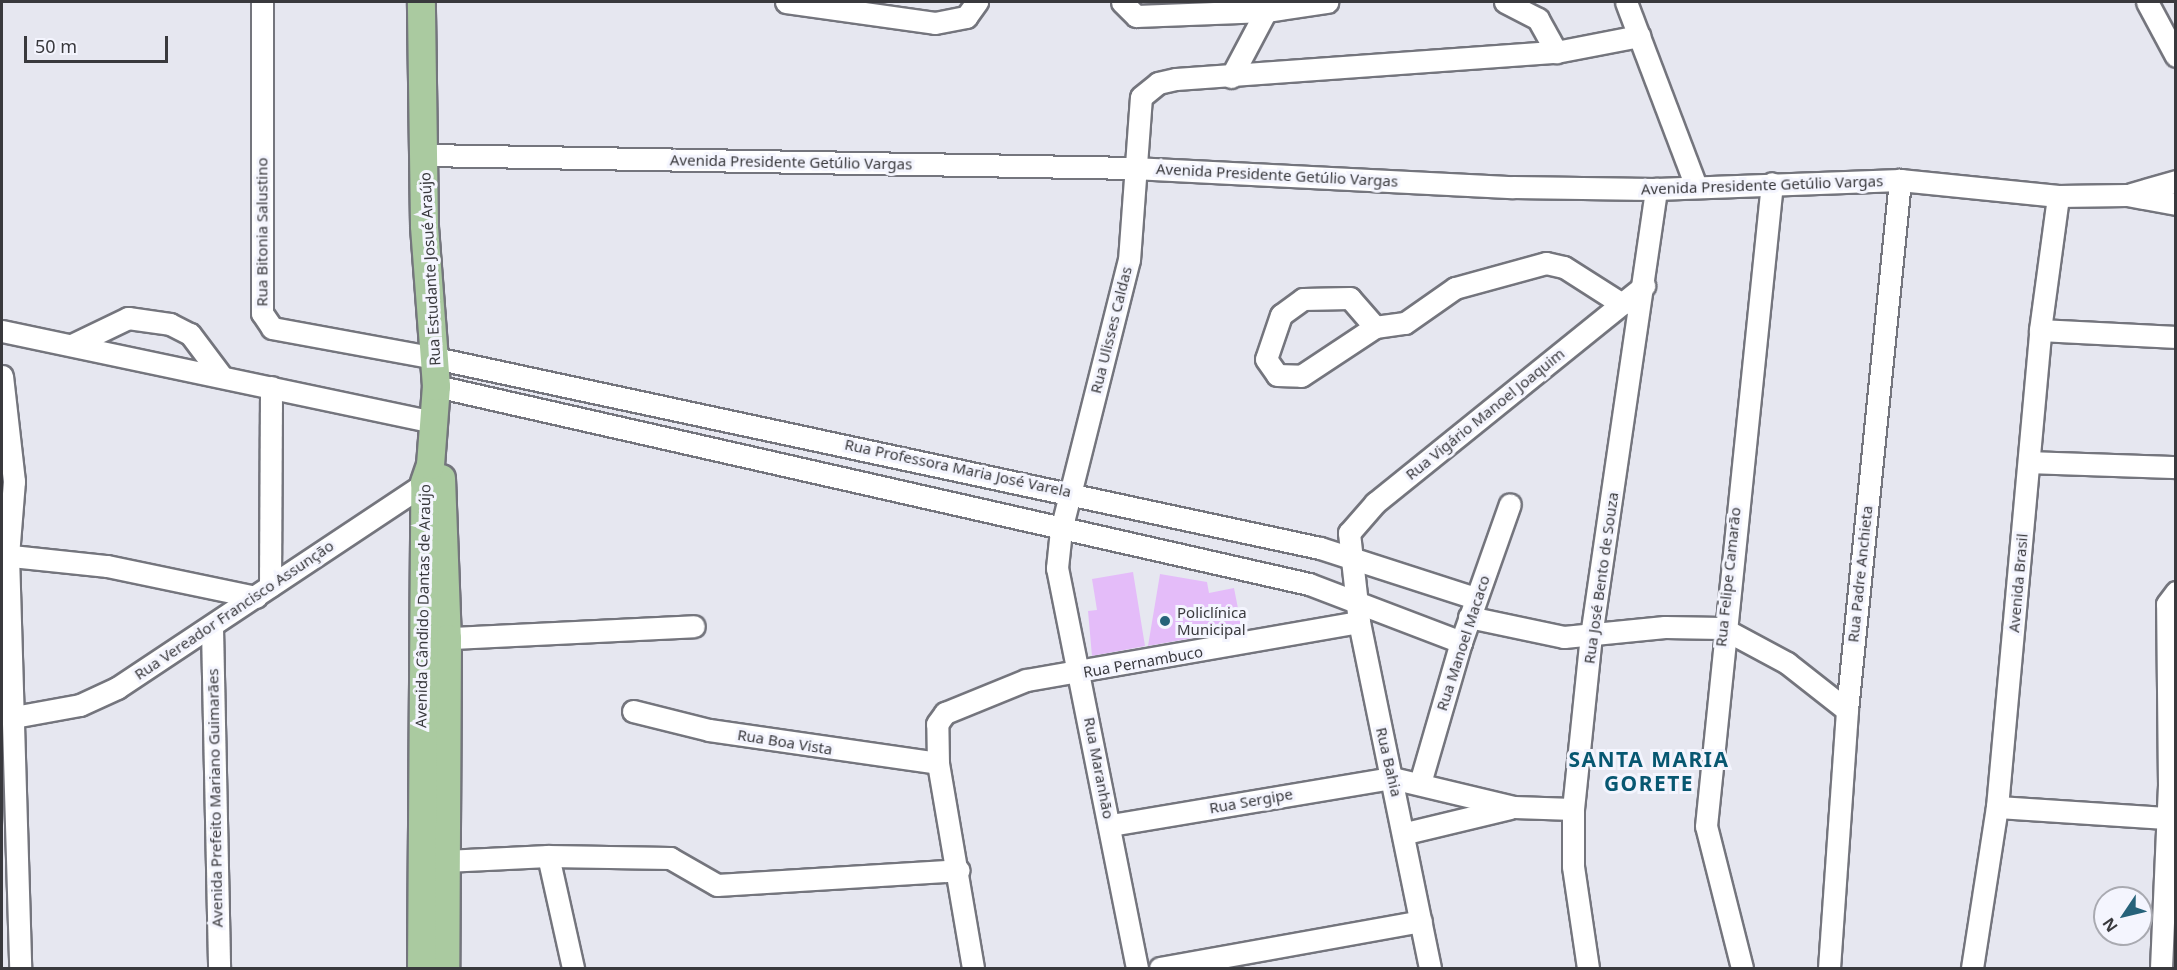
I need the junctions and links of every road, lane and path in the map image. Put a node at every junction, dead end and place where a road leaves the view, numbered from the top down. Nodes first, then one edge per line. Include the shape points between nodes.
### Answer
1 (262, 2) edge
2 (421, 2) edge
3 (786, 2) edge
4 (1327, 2) edge
5 (1505, 2) edge
6 (1626, 2) edge
7 (2147, 2) edge
8 (971, 9) edge
9 (1129, 9) edge
10 (1266, 11) junction
11 (1639, 36) junction
12 (1556, 52) junction
13 (2175, 56) edge
14 (1231, 77) junction
15 (425, 155) junction
16 (1133, 168) junction
17 (1900, 180) junction
18 (2175, 181) edge
19 (1772, 183) junction
20 (1696, 186) junction
21 (1656, 189) junction
22 (2127, 195) junction
23 (2058, 196) junction
24 (2175, 204) edge
25 (1644, 286) junction
26 (1622, 304) junction
27 (1375, 327) junction
28 (2040, 330) junction
29 (2, 331) edge
30 (2175, 337) edge
31 (74, 345) junction
32 (435, 358) junction
33 (220, 374) junction
34 (2, 376) edge
35 (436, 386) junction
36 (271, 387) junction
37 (435, 422) junction
38 (2030, 462) junction
39 (2175, 467) edge
40 (432, 474) junction
41 (1070, 492) junction
42 (1510, 504) dead end
43 (1061, 530) junction
44 (5, 555) edge
45 (1348, 555) junction
46 (1057, 568) joint
47 (263, 591) junction
48 (2175, 591) edge
49 (1355, 598) junction
50 (1472, 607) junction
51 (1359, 622) junction
52 (694, 626) dead end
53 (212, 628) junction
54 (1722, 628) junction
55 (1591, 636) junction
56 (435, 639) junction
57 (1461, 642) junction
58 (1080, 674) junction
59 (1847, 710) junction
60 (633, 711) dead end
61 (14, 717) junction
62 (434, 748) junction
63 (2173, 750) edge
64 (938, 763) junction
65 (1392, 778) junction
66 (1420, 783) junction
67 (2172, 787) edge
68 (1514, 807) junction
69 (1997, 807) junction
70 (1573, 809) junction
71 (2167, 818) junction
72 (1111, 825) junction
73 (1406, 832) junction
74 (548, 856) junction
75 (445, 861) junction
76 (959, 870) junction
77 (433, 906) junction
78 (1421, 921) junction
79 (20, 969) edge
80 (219, 969) edge
81 (421, 969) edge
82 (445, 969) edge
83 (573, 969) edge
84 (973, 969) edge
85 (1137, 969) edge
86 (1160, 969) edge
87 (1430, 969) edge
88 (1588, 969) edge
89 (1742, 969) edge
90 (1829, 969) edge
91 (1971, 969) edge
92 (2161, 969) edge

1 - 32 street, Rua Bitonia Salustino via 265,321 272,328
2 - 15 main road, Rua Estudante Josué Araújo
3 - 8 street via 935,23
4 - 10 street
5 - 12 street via 1538,19
6 - 11 street
7 - 13 street
9 - 10 street
10 - 14 street
11 - 12 street
11 - 20 street
12 - 14 street
14 - 16 street, Rua Ulisses Caldas via 1176,79 1146,90 1135,125
15 - 16 street, Avenida Presidente Getúlio Vargas
15 - 32 main road, Rua Estudante Josué Araújo
16 - 21 street, Avenida Presidente Getúlio Vargas
16 - 41 street, Rua Ulisses Caldas via 1129,260
17 - 19 street, Avenida Presidente Getúlio Vargas
17 - 23 street, Avenida Presidente Getúlio Vargas
17 - 59 street, Rua Padre Anchieta
18 - 22 street, Avenida Presidente Getúlio Vargas
19 - 20 street, Avenida Presidente Getúlio Vargas
19 - 54 street, Rua Felipe Camarão
20 - 21 street, Avenida Presidente Getúlio Vargas
21 - 25 street, Rua José Bento de Souza
22 - 23 street, Avenida Presidente Getúlio Vargas
22 - 24 street, Avenida Presidente Getúlio Vargas
23 - 28 street, Avenida Brasil
25 - 26 street, Rua Vigário Manoel Joaquim
25 - 55 street, Rua José Bento de Souza
26 - 27 street via 1564,267 1546,263 1467,284 1405,324
26 - 45 street, Rua Vigário Manoel Joaquim via 1375,503 1349,533
27 - 27 street via 1301,376 1277,375 1266,359 1281,315 1303,299 1350,298
28 - 30 street
28 - 38 street, Avenida Brasil
29 - 31 street
31 - 33 street
31 - 33 street via 128,318 170,324 190,334
32 - 35 main road, Rua Estudante Josué Araújo
32 - 41 street, Rua Professora Maria José Varela
33 - 36 street
34 - 44 street via 14,481
35 - 37 main road, Rua Estudante Josué Araújo
35 - 43 street
36 - 37 street
36 - 47 street
37 - 40 main road, Rua Estudante Josué Araújo
38 - 39 street
38 - 69 street, Avenida Brasil
40 - 47 street, Rua Vereador Francisco Assunção
40 - 56 main road, Avenida Cândido Dantas de Araújo
41 - 43 street, Rua Ulisses Caldas
41 - 45 street, Rua Professora Maria José Varela
42 - 50 street, Rua Manoel Macaco
43 - 46 street, Rua Ulisses Caldas
43 - 49 street
44 - 47 street via 107,566
44 - 61 street
45 - 49 street, Rua Bahia
45 - 50 street, Rua Professora Maria José Varela
46 - 58 street, Rua Maranhão
47 - 53 street, Rua Vereador Francisco Assunção
48 - 63 street via 2167,604
49 - 51 street, Rua Bahia
49 - 57 street
50 - 55 street, Rua Professora Maria José Varela via 1537,636
50 - 57 street, Rua Manoel Macaco
51 - 58 street, Rua Pernambuco
51 - 65 street, Rua Bahia
52 - 56 street
53 - 61 street, Rua Vereador Francisco Assunção via 80,705
53 - 80 street, Avenida Prefeito Mariano Guimarães
54 - 55 street, Rua Professora Maria José Varela via 1665,627
54 - 59 street via 1787,663
54 - 89 street, Rua Felipe Camarão via 1706,826
55 - 70 street, Rua José Bento de Souza
56 - 62 main road, Avenida Cândido Dantas de Araújo
57 - 66 street, Rua Manoel Macaco
58 - 64 street, Rua Pernambuco via 1026,680 959,703 937,724
58 - 72 street, Rua Maranhão
59 - 90 street, Rua Padre Anchieta
60 - 64 street, Rua Boa Vista via 730,734
61 - 79 street
62 - 75 main road, Avenida Cândido Dantas de Araújo
62 - 77 main road, Avenida Cândido Dantas de Araújo
63 - 67 street
64 - 76 street
65 - 66 street, Rua Sergipe
65 - 72 street, Rua Sergipe
65 - 73 street, Rua Bahia
66 - 68 street, Rua Sergipe
67 - 71 street
68 - 70 street
68 - 73 street
69 - 71 street
69 - 91 street, Avenida Brasil
70 - 88 street, Rua José Bento de Souza via 1573,866
71 - 92 street
72 - 85 street, Rua Maranhão
73 - 78 street, Rua Bahia
74 - 75 street
74 - 76 street via 670,858 717,885
74 - 83 street
75 - 77 main road, Avenida Cândido Dantas de Araújo
76 - 84 street
77 - 81 main road, Avenida Cândido Dantas de Araújo
77 - 82 main road, Avenida Cândido Dantas de Araújo
78 - 86 street
78 - 87 street, Rua Bahia

